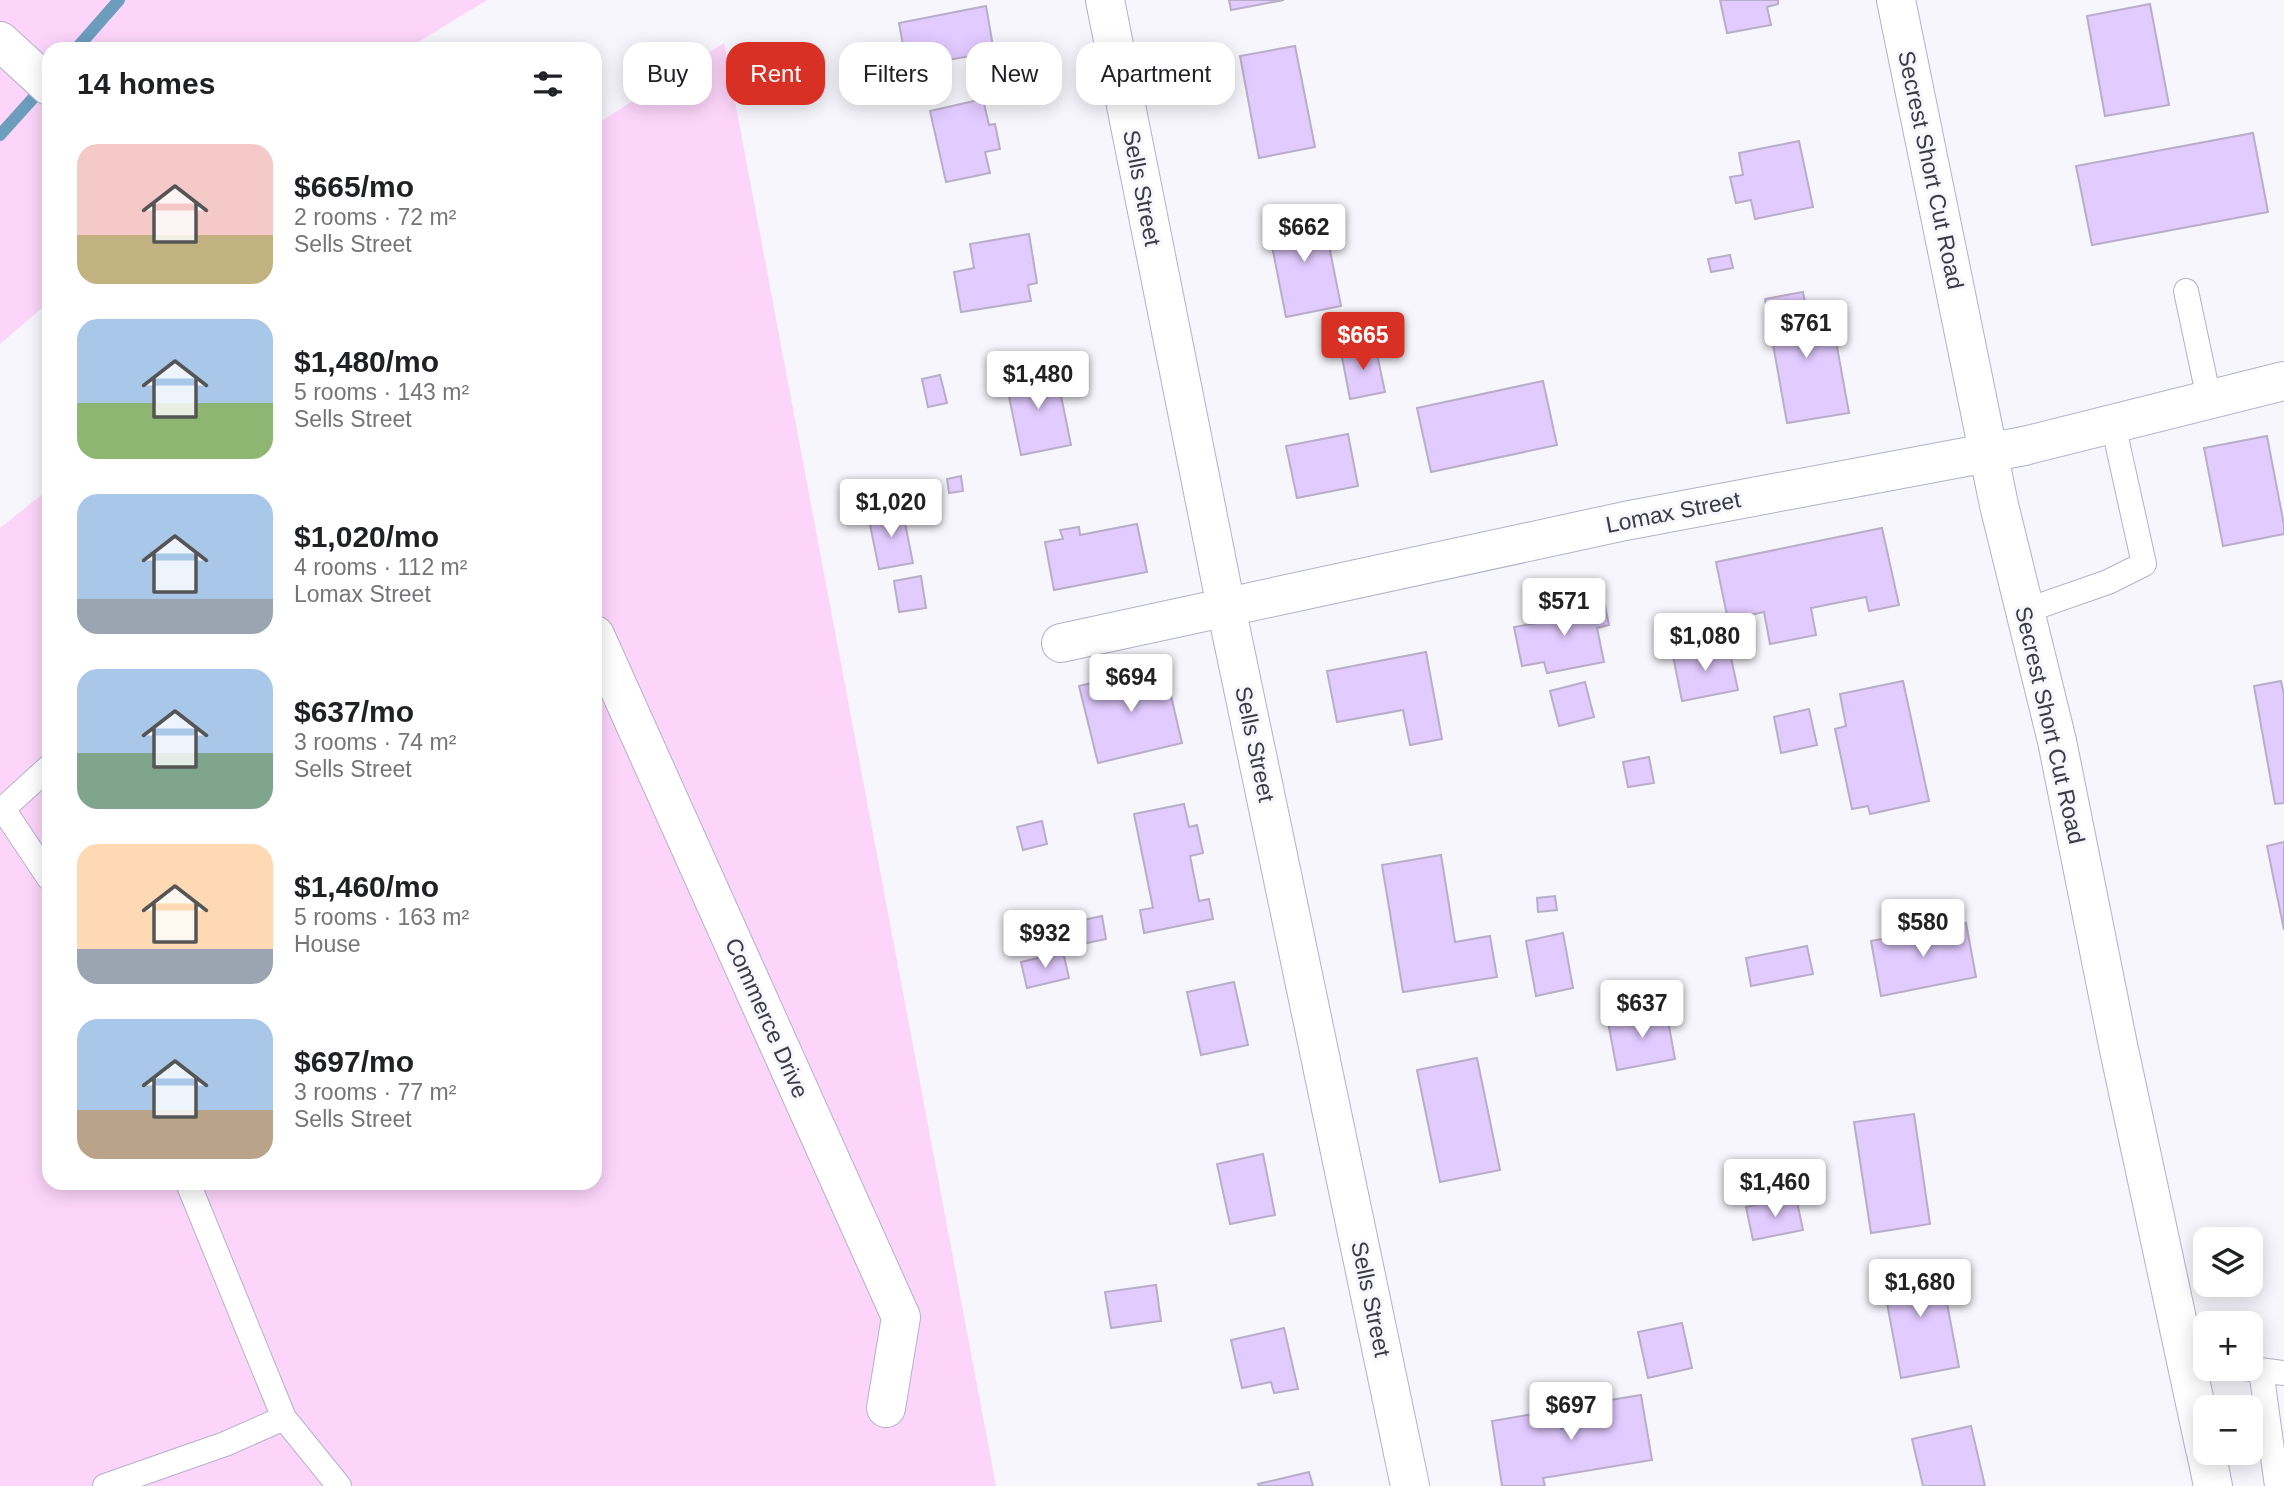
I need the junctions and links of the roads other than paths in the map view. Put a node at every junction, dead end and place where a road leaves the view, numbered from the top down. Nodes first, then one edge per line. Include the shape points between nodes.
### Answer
1 (1105, 0) edge
2 (1896, 0) edge
3 (0, 41) edge
4 (42, 80) edge
5 (2186, 291) dead end
6 (2284, 381) edge
7 (2209, 400) junction
8 (2113, 424) junction
9 (1989, 453) junction
10 (1226, 607) junction
11 (2025, 611) junction
12 (1061, 643) dead end
13 (602, 651) edge
14 (42, 773) edge
15 (1, 810) edge
16 (42, 868) edge
17 (191, 1190) edge
18 (2193, 1353) edge
19 (2263, 1370) edge
20 (886, 1408) dead end
21 (284, 1418) junction
22 (2208, 1465) edge
23 (105, 1486) edge
24 (339, 1486) edge
25 (1410, 1486) edge
26 (2213, 1486) edge
27 (2277, 1486) edge

1 - 10 street, Sells Street
2 - 9 street, Secrest Short Cut Road
3 - 4 street
5 - 7 lane
6 - 7 street, Lomax Street
7 - 8 street, Lomax Street
8 - 9 street, Lomax Street
8 - 11 lane via 2144,564 2108,582
9 - 10 street, Lomax Street via 1625,521
9 - 11 street, Secrest Short Cut Road
10 - 12 street, Lomax Street
10 - 25 street, Sells Street
11 - 18 street, Secrest Short Cut Road via 2057,741 2118,1045
13 - 20 street, Commerce Drive via 901,1317
14 - 15 lane
15 - 16 lane
17 - 21 lane
19 - 27 lane
21 - 23 lane
21 - 24 lane
22 - 26 street, Secrest Short Cut Road

